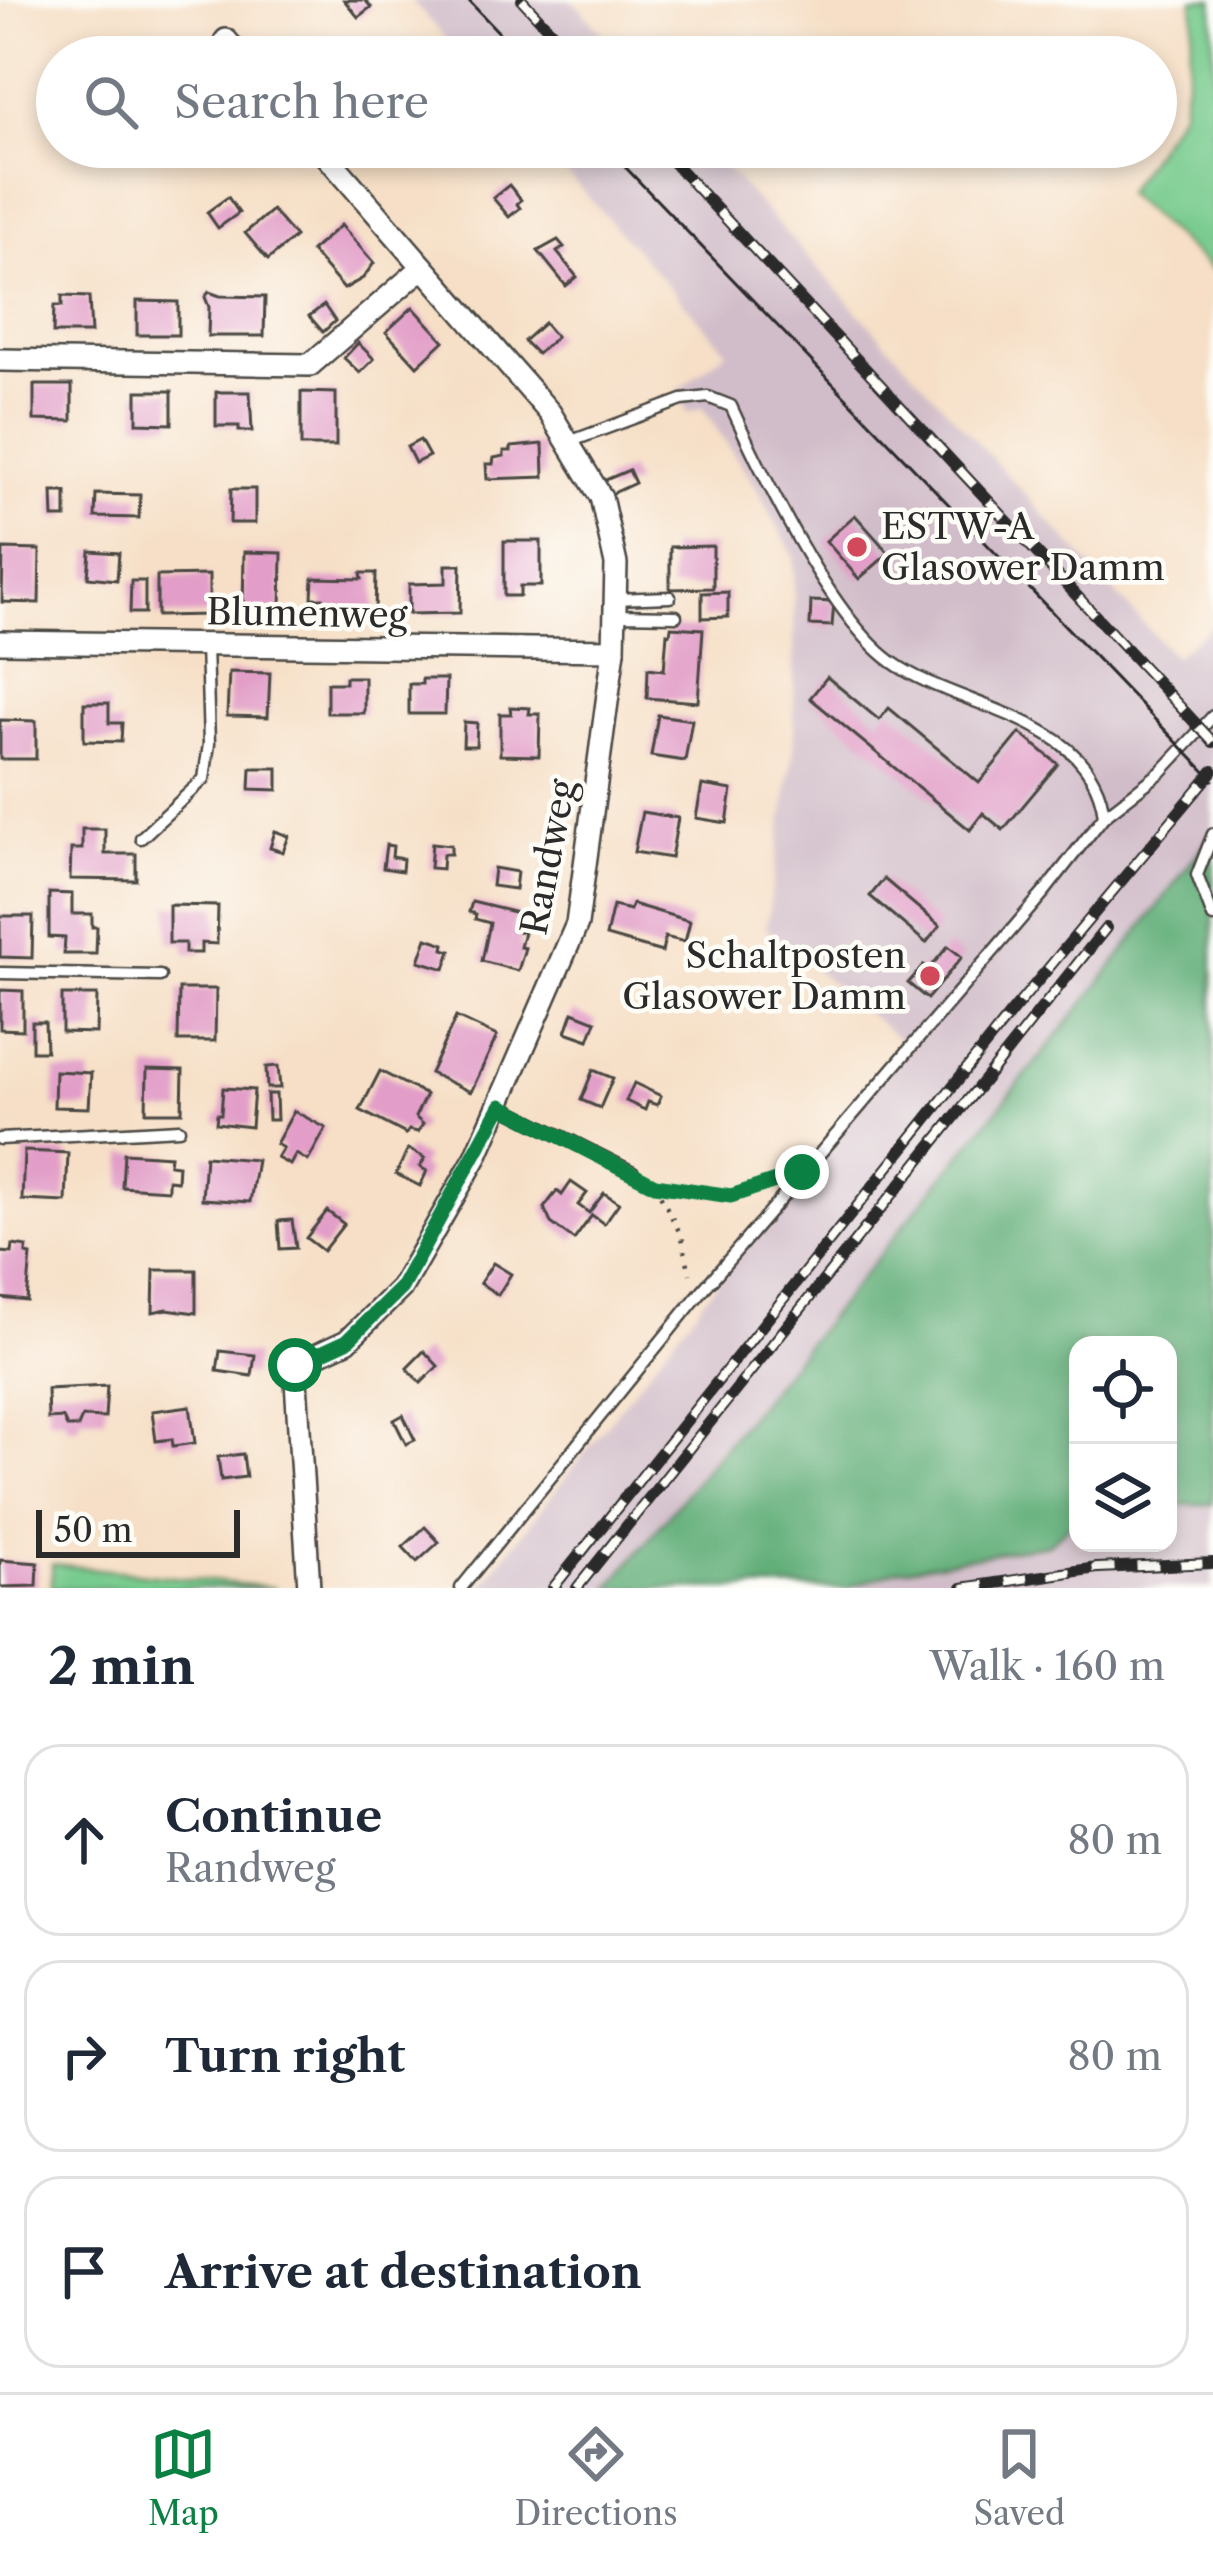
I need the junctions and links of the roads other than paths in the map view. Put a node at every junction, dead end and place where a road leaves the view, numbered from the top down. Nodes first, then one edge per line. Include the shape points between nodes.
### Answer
1 (337, 168) edge
2 (423, 267) junction
3 (0, 360) edge
4 (569, 442) junction
5 (670, 596) dead end
6 (615, 607) junction
7 (676, 616) dead end
8 (0, 642) edge
9 (206, 645) junction
10 (614, 650) junction
11 (1213, 716) edge
12 (1104, 816) junction
13 (1213, 834) edge
14 (141, 838) dead end
15 (1213, 917) edge
16 (0, 973) edge
17 (160, 976) dead end
18 (501, 1106) junction
19 (179, 1129) dead end
20 (0, 1139) edge
21 (633, 1172) road end
22 (309, 1588) edge
23 (461, 1588) edge

1 - 2 street, Randweg
2 - 3 street via 310,365
2 - 4 street, Randweg
4 - 6 street, Randweg via 601,497 616,564
4 - 12 lane via 682,400 708,397 730,406 859,634 894,664 1021,718 1052,740 1090,770
5 - 6 lane
6 - 7 lane
6 - 10 street, Randweg
8 - 9 street, Blumenweg
9 - 10 street, Blumenweg
9 - 14 lane via 204,779
10 - 18 street, Randweg via 577,924
11 - 12 lane via 1161,772
12 - 23 lane
13 - 15 lane via 1197,875
16 - 17 lane
18 - 21 lane
18 - 22 street, Randweg via 401,1288 347,1341 295,1365
19 - 20 lane

